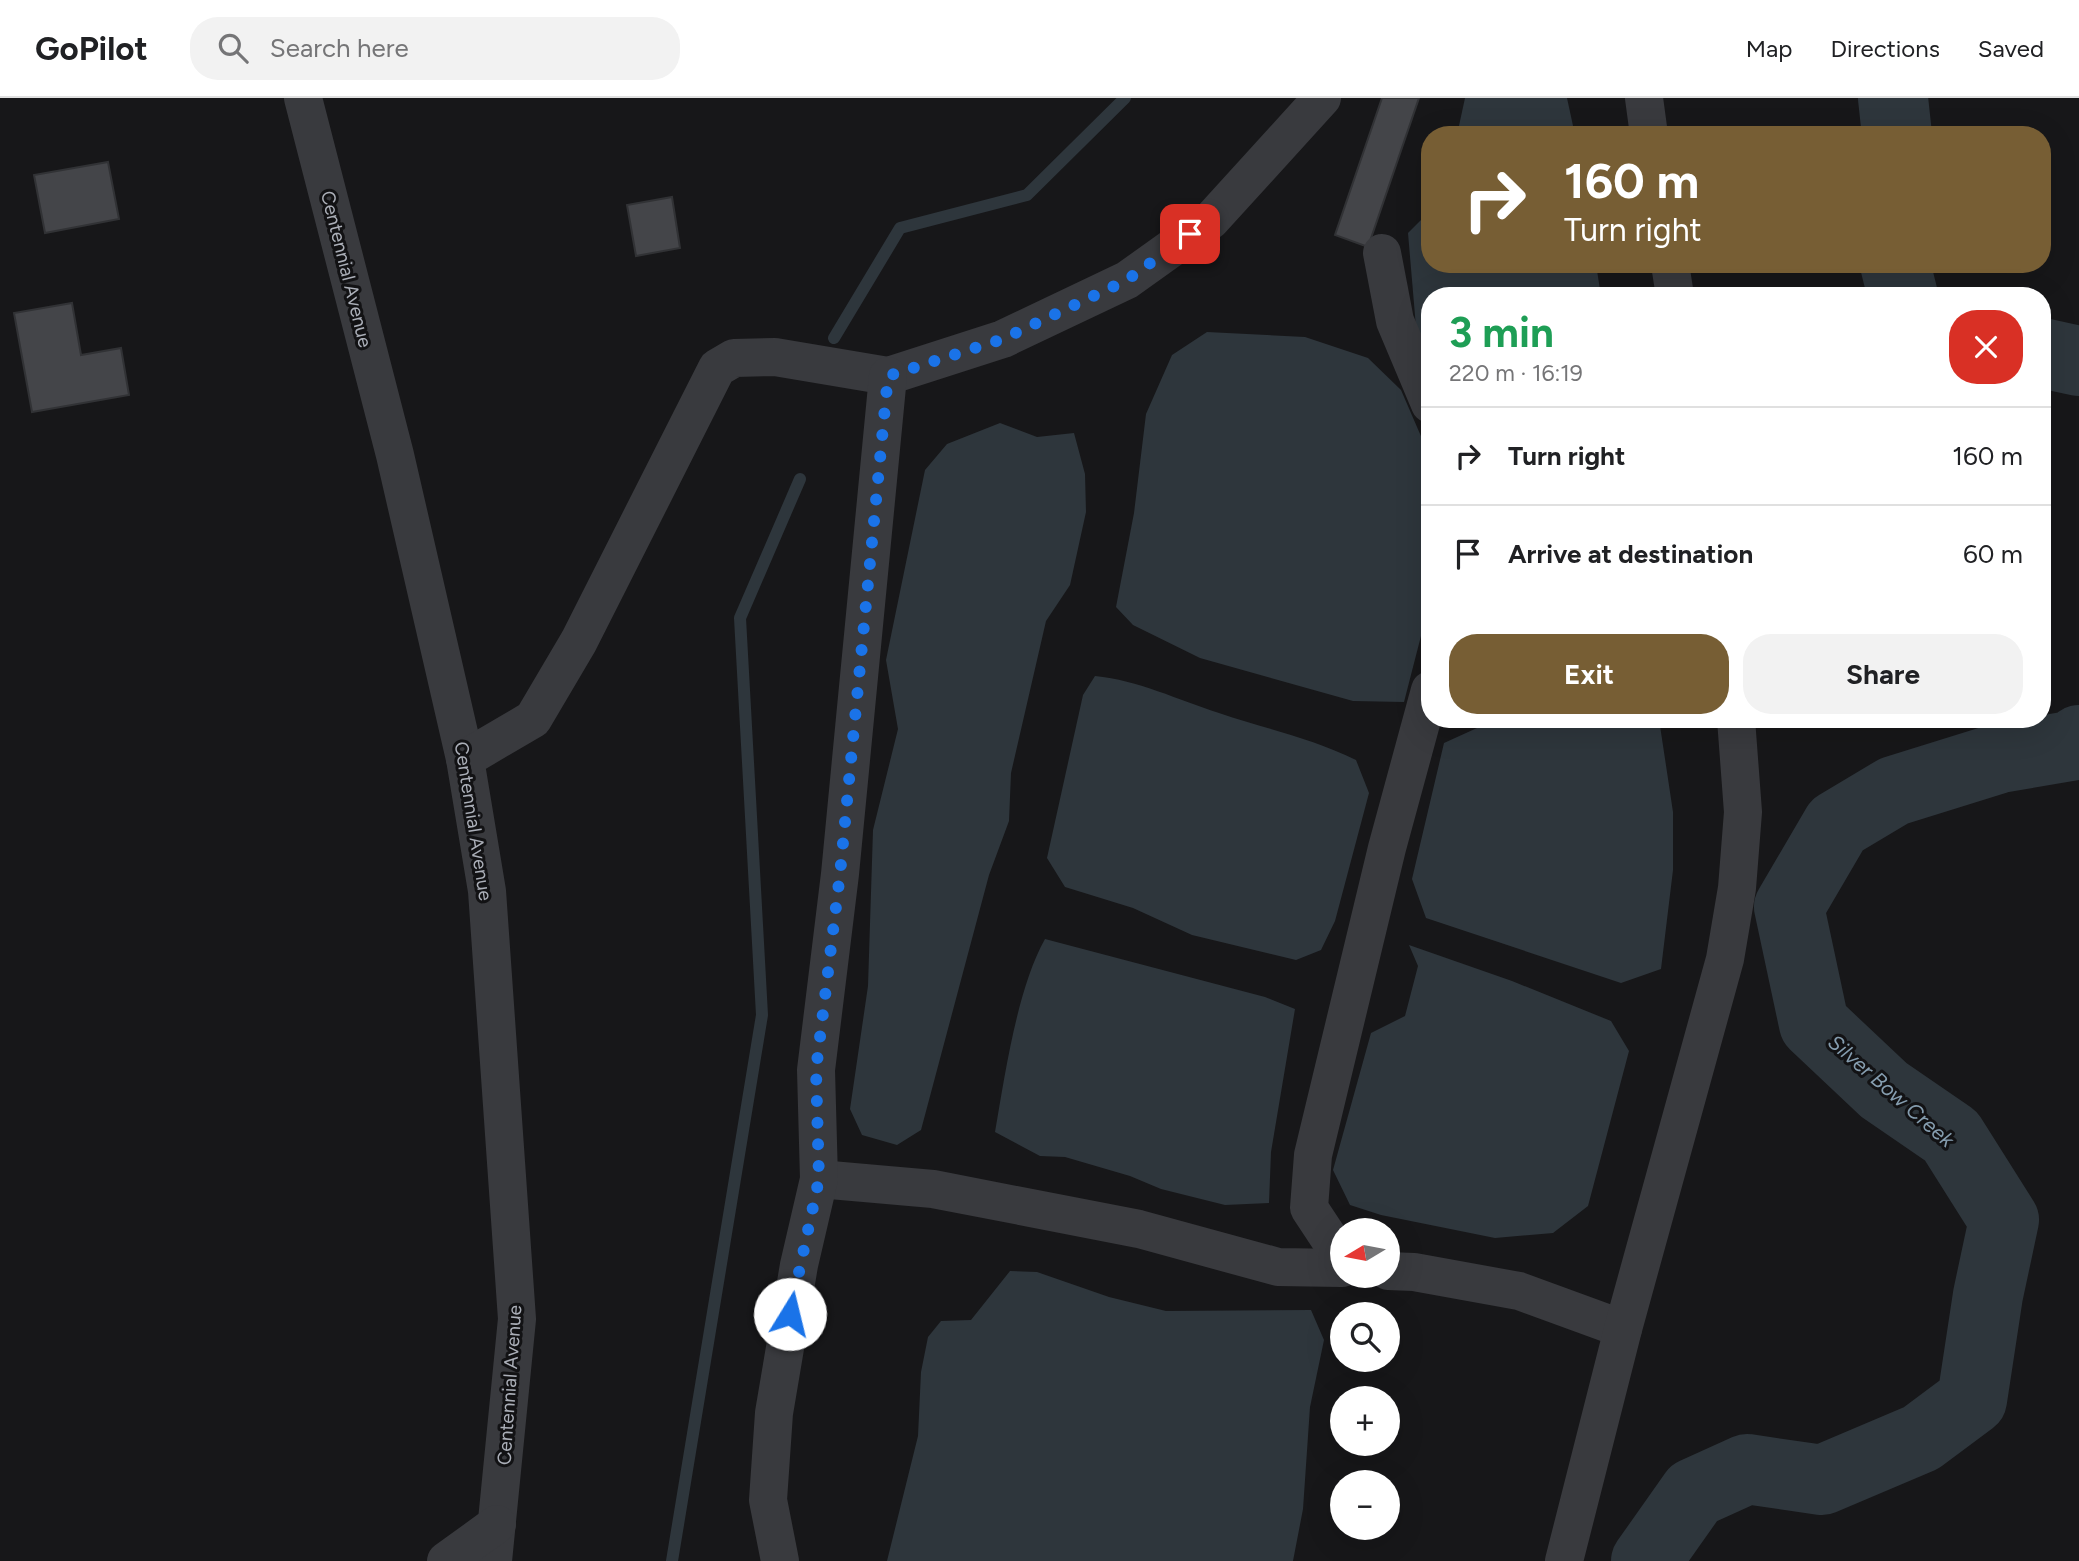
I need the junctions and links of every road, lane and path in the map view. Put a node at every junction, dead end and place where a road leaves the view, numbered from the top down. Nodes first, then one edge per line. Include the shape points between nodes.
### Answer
1 (303, 98) edge
2 (1322, 98) edge
3 (1644, 98) edge
4 (1648, 126) edge
5 (1382, 253) dead end
6 (888, 376) junction
7 (1421, 383) edge
8 (1421, 723) edge
9 (1737, 728) edge
10 (466, 759) junction
11 (819, 1179) junction
12 (1330, 1240) edge
13 (1330, 1268) edge
14 (1400, 1271) edge
15 (1623, 1329) junction
16 (495, 1543) edge
17 (446, 1561) edge
18 (780, 1561) edge
19 (1564, 1561) edge

1 - 10 street, Centennial Avenue via 395,456
2 - 6 street via 1212,219 1127,280 1003,339
3 - 4 street
5 - 7 street via 1395,321
6 - 10 street via 775,357 734,358 717,368 579,641 533,719
6 - 11 street via 840,874 816,1070
8 - 12 street via 1313,1155 1309,1208
9 - 15 street via 1743,812 1725,959
10 - 16 street, Centennial Avenue via 488,891 517,1319
11 - 13 street via 947,1192 1139,1229 1278,1267
11 - 18 street via 774,1413 768,1500
14 - 15 street via 1520,1291
15 - 19 street
16 - 17 street

